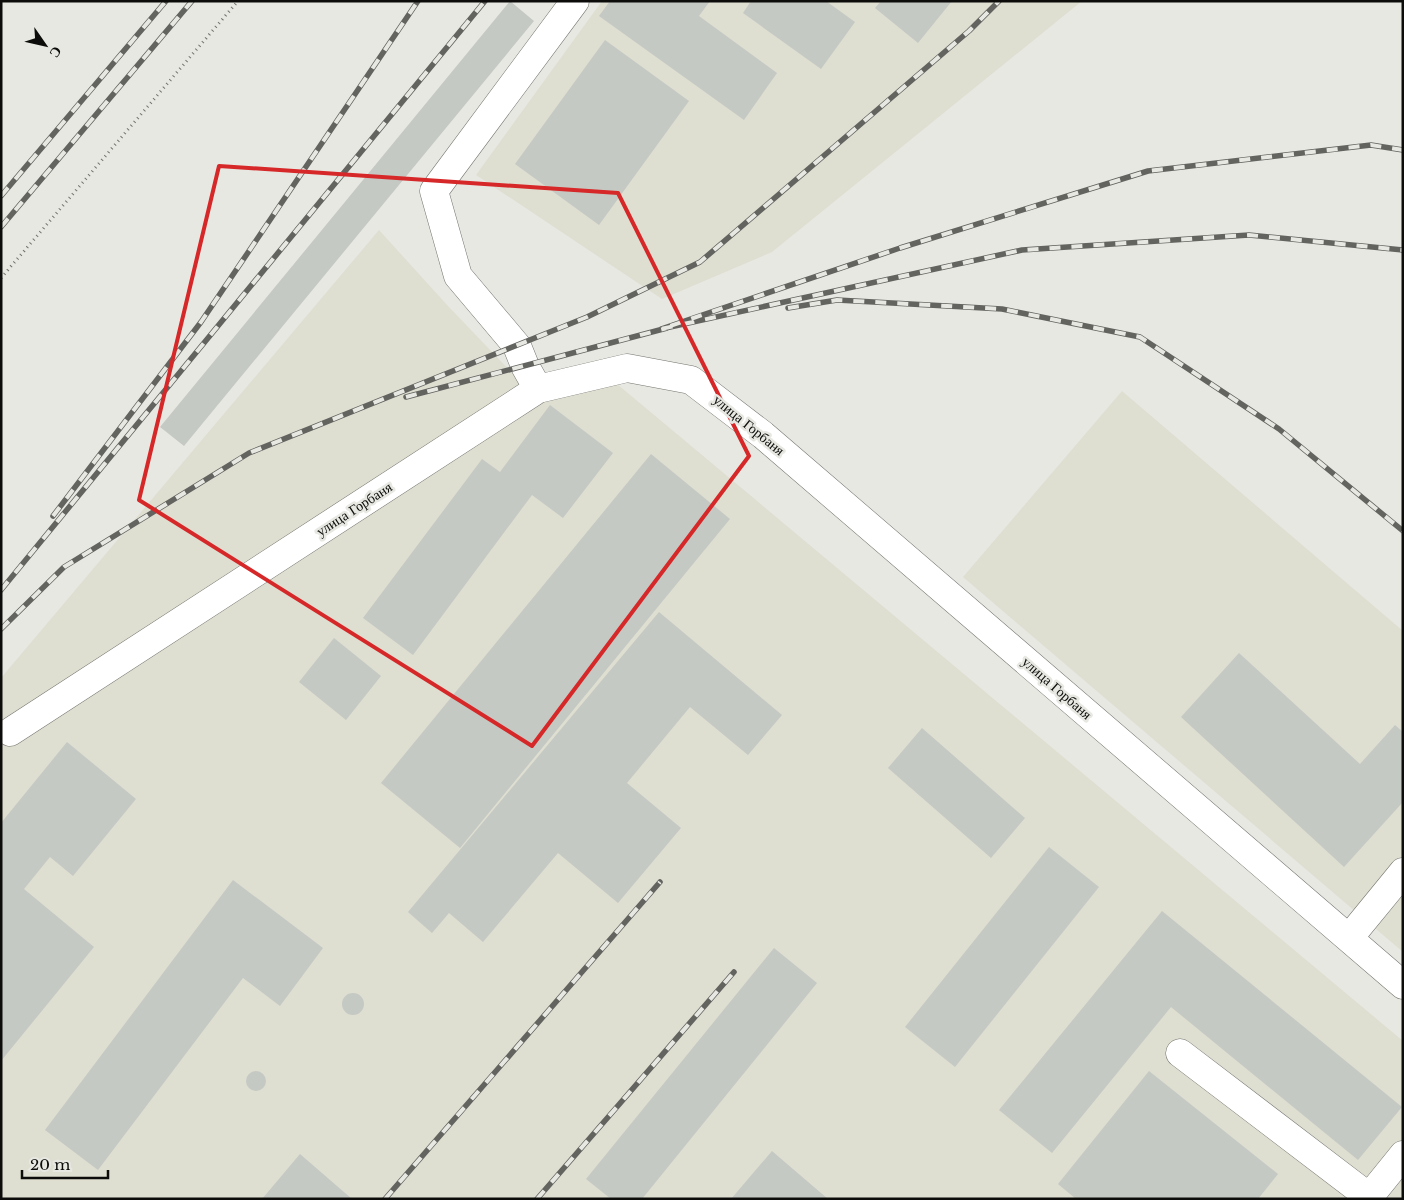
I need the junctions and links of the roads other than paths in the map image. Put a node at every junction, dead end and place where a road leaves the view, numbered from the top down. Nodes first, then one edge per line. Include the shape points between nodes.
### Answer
1 (575, 1) edge
2 (538, 389) junction
3 (10, 732) dead end
4 (1403, 872) edge
5 (1349, 938) junction
6 (1403, 985) edge
7 (1180, 1052) dead end
8 (1403, 1155) edge
9 (1367, 1198) edge

1 - 2 lane via 434,191 458,276 517,346
2 - 3 lane, улица Горбаня
2 - 5 lane, улица Горбаня via 628,368 691,380 763,435
4 - 5 lane
5 - 6 lane, улица Горбаня
7 - 9 lane
8 - 9 lane

